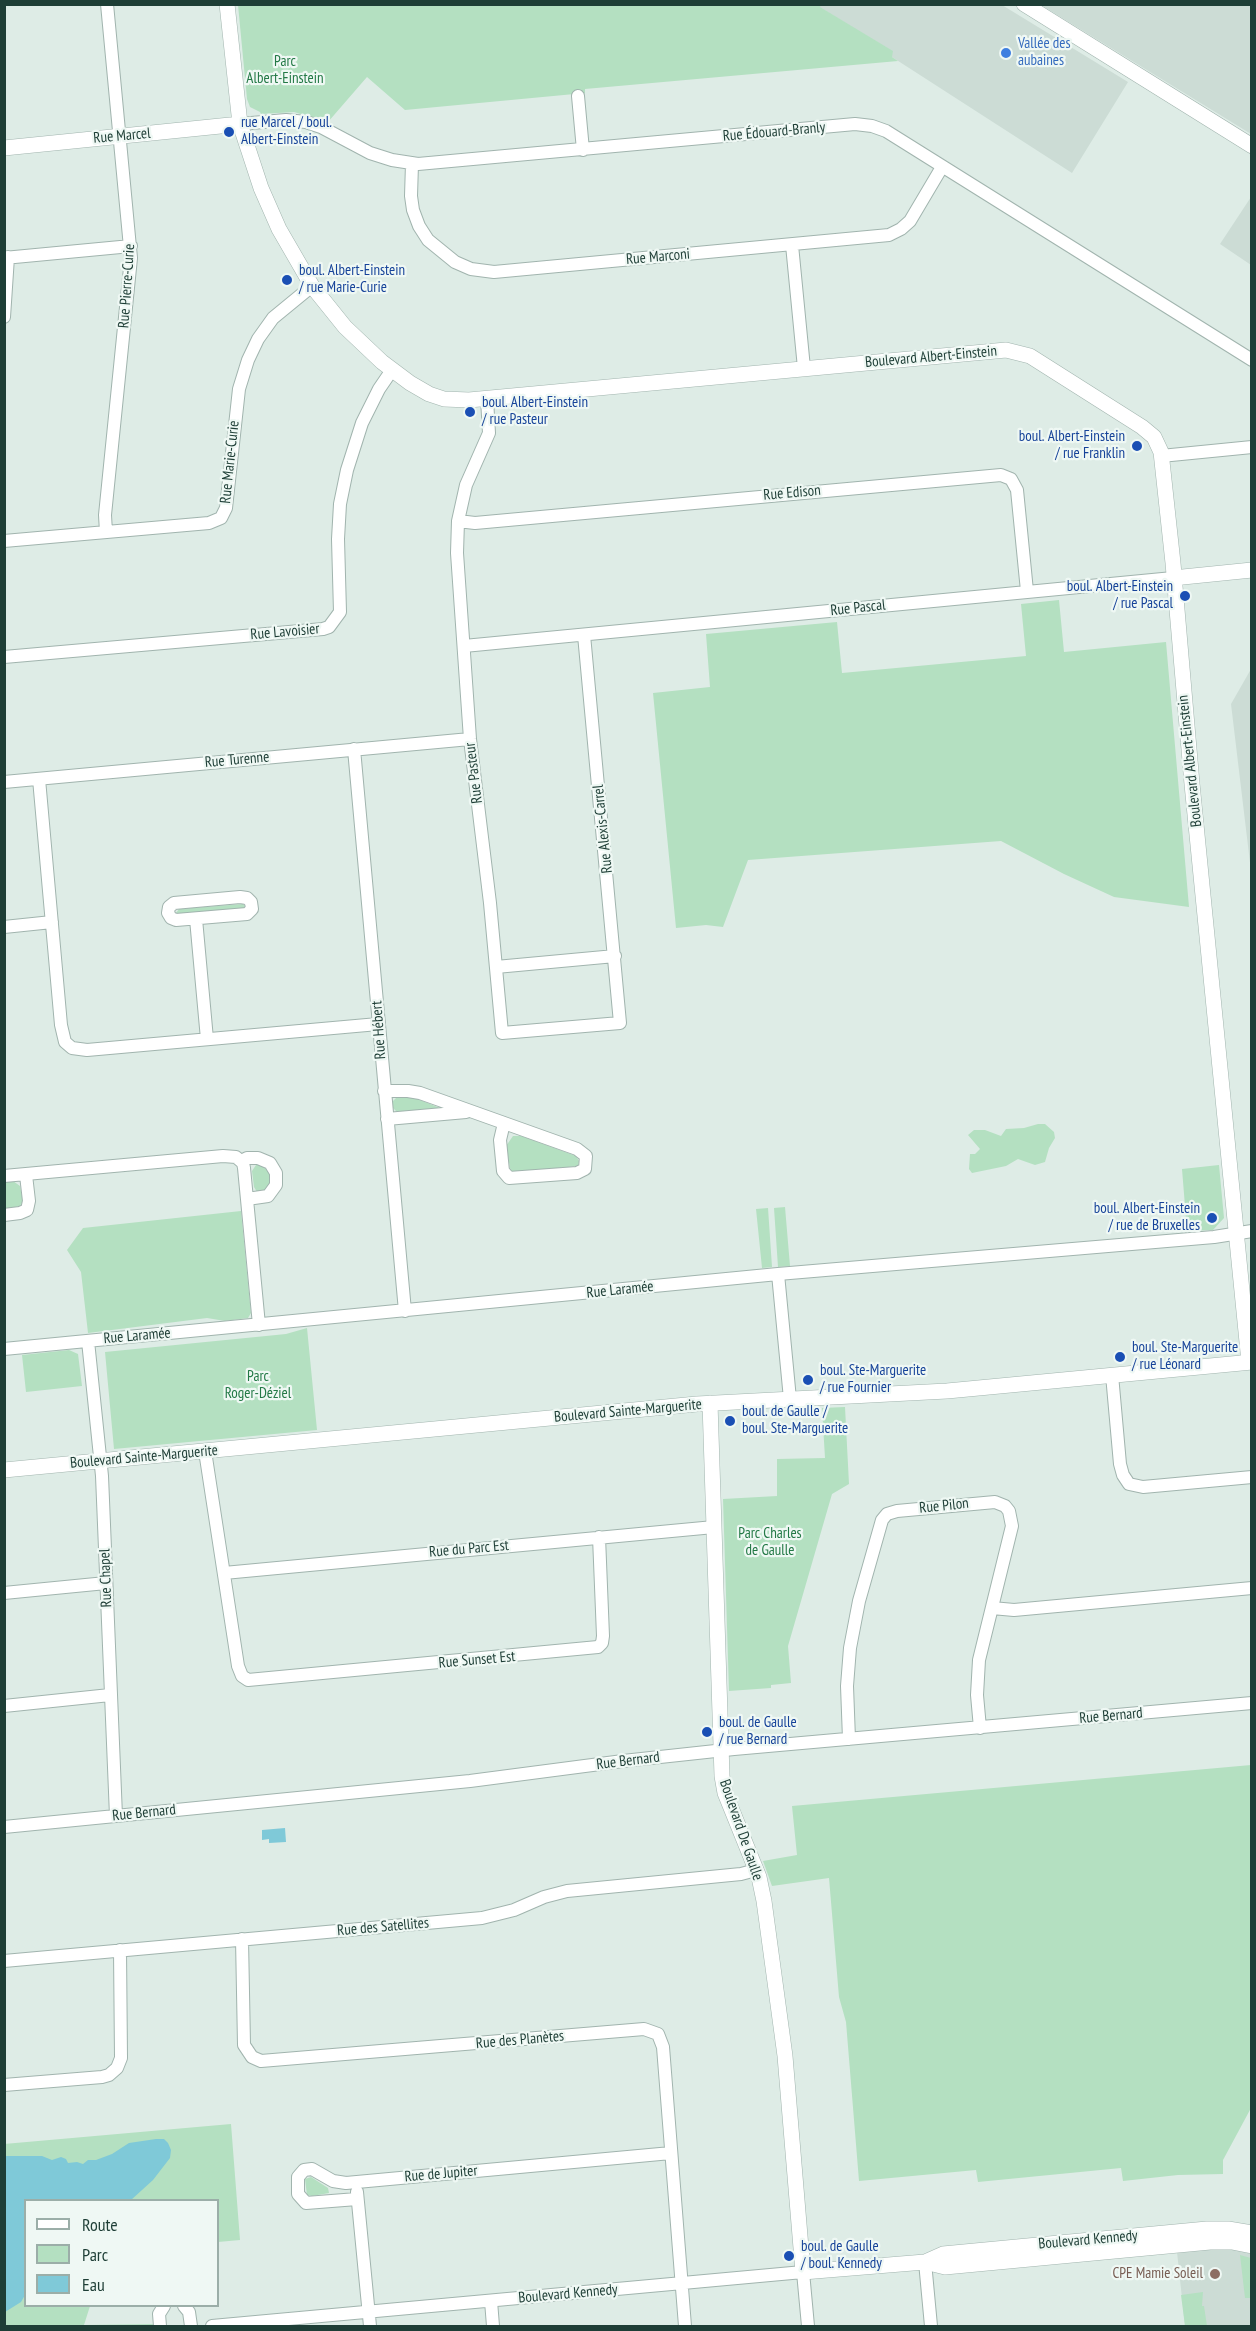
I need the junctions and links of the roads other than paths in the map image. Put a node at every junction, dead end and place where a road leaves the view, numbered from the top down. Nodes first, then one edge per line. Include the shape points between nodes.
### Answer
1 (107, 4) edge
2 (227, 4) edge
3 (1024, 4) edge
4 (578, 96) dead end
5 (240, 124) junction
6 (120, 137) junction
7 (1251, 146) edge
8 (4, 148) edge
9 (583, 150) junction
10 (412, 164) junction
11 (942, 167) junction
12 (792, 245) junction
13 (131, 246) junction
14 (6, 257) edge
15 (312, 286) junction
16 (4, 317) edge
17 (1251, 360) edge
18 (804, 368) junction
19 (392, 370) junction
20 (487, 399) junction
21 (1251, 447) edge
22 (1161, 456) junction
23 (458, 521) junction
24 (106, 532) junction
25 (4, 541) edge
26 (1251, 570) edge
27 (1173, 578) junction
28 (1028, 591) junction
29 (584, 635) junction
30 (464, 646) junction
31 (4, 657) edge
32 (470, 739) junction
33 (354, 749) junction
34 (39, 779) junction
35 (4, 782) edge
36 (196, 919) junction
37 (52, 922) junction
38 (4, 927) edge
39 (615, 957) junction
40 (496, 967) junction
41 (621, 1023) joint
42 (378, 1024) junction
43 (207, 1039) junction
44 (384, 1091) junction
45 (469, 1111) junction
46 (387, 1119) junction
47 (504, 1123) junction
48 (241, 1161) junction
49 (4, 1176) edge
50 (26, 1176) junction
51 (247, 1199) junction
52 (4, 1215) edge
53 (1244, 1232) edge
54 (778, 1274) junction
55 (405, 1311) junction
56 (259, 1325) junction
57 (88, 1341) junction
58 (4, 1349) edge
59 (1250, 1362) edge
60 (1112, 1375) junction
61 (790, 1399) junction
62 (710, 1403) junction
63 (205, 1451) junction
64 (100, 1461) junction
65 (4, 1470) edge
66 (1251, 1477) edge
67 (714, 1527) junction
68 (600, 1537) junction
69 (224, 1573) junction
70 (106, 1583) junction
71 (1251, 1588) edge
72 (4, 1593) edge
73 (992, 1608) junction
74 (110, 1695) junction
75 (1251, 1703) edge
76 (4, 1706) edge
77 (980, 1728) junction
78 (849, 1739) junction
79 (720, 1750) junction
80 (116, 1816) junction
81 (4, 1827) edge
82 (756, 1870) junction
83 (242, 1939) junction
84 (120, 1950) junction
85 (4, 1961) edge
86 (4, 2085) edge
87 (671, 2153) junction
88 (356, 2182) junction
89 (357, 2199) junction
90 (1251, 2233) edge
91 (1251, 2246) edge
92 (925, 2262) junction
93 (803, 2272) junction
94 (681, 2283) junction
95 (491, 2301) junction
96 (163, 2307) edge
97 (185, 2307) edge
98 (369, 2313) junction
99 (243, 2325) edge
100 (160, 2326) edge
101 (191, 2326) edge
102 (212, 2326) edge
103 (370, 2326) edge
104 (493, 2326) edge
105 (686, 2326) edge
106 (808, 2326) edge
107 (931, 2326) edge

1 - 6 street, Rue Pierre-Curie
2 - 5 street, Boulevard Albert-Einstein
3 - 7 street
4 - 9 street
5 - 6 street, Rue Marcel
5 - 10 street, Rue Édouard-Branly via 306,122 370,153
5 - 15 street, Boulevard Albert-Einstein via 273,215
6 - 8 street, Rue Marcel
6 - 13 street, Rue Pierre-Curie
9 - 10 street, Rue Édouard-Branly
9 - 11 street, Rue Édouard-Branly via 862,124 886,131
10 - 12 street, Rue Marconi via 411,196 419,226 447,257 478,271 503,272
11 - 12 street, Rue Marconi via 909,221 894,234
11 - 17 street, Rue Édouard-Branly
12 - 18 street
13 - 14 street
13 - 24 street, Rue Pierre-Curie
14 - 16 street
15 - 19 street, Boulevard Albert-Einstein via 356,338
15 - 24 street, Rue Marie-Curie via 273,318 248,360 237,402 224,515 209,523
18 - 20 street, Boulevard Albert-Einstein
18 - 22 street, Boulevard Albert-Einstein via 1018,352 1142,427 1158,443
19 - 20 street, Boulevard Albert-Einstein via 436,397
19 - 31 street, Rue Lavoisier via 366,415 347,470 338,539 340,612 329,627
20 - 23 street, Rue Pasteur via 489,433 469,478
21 - 22 street
22 - 27 street, Boulevard Albert-Einstein
23 - 28 street, Rue Edison via 475,523 1001,475 1011,479 1017,490
23 - 30 street, Rue Pasteur
24 - 25 street, Rue Marie-Curie
26 - 27 street, Rue Pascal
27 - 28 street, Rue Pascal
27 - 53 street, Boulevard Albert-Einstein
28 - 29 street, Rue Pascal
29 - 30 street, Rue Pascal
29 - 39 street, Rue Alexis-Carrel
30 - 32 street, Rue Pasteur
32 - 33 street, Rue Turenne
32 - 40 street, Rue Pasteur
33 - 34 street, Rue Turenne
33 - 42 street, Rue Hébert
34 - 35 street, Rue Turenne
34 - 37 street
36 - 36 street via 173,920 169,907 240,897 252,902 250,912 244,915
36 - 43 street
37 - 38 street
37 - 43 street via 61,1025 68,1046 87,1050
39 - 40 street
39 - 41 street, Rue Alexis-Carrel
40 - 41 street, Rue Pasteur via 502,1033
42 - 43 street
42 - 44 street, Rue Hébert
44 - 45 street via 414,1091
44 - 46 street, Rue Hébert
45 - 46 street
45 - 47 street
46 - 55 street, Rue Hébert
47 - 47 street via 500,1140 503,1171 509,1178 577,1173 585,1169 587,1161 582,1152
48 - 50 street via 224,1156
48 - 51 street
48 - 51 street via 264,1159 276,1173 276,1185 268,1196
49 - 50 street
50 - 52 street via 27,1210
51 - 56 street
53 - 54 street, Rue Laramée
53 - 59 street, Boulevard Albert-Einstein
54 - 55 street, Rue Laramée
54 - 61 street
55 - 56 street, Rue Laramée
56 - 57 street, Rue Laramée
57 - 58 street, Rue Laramée
57 - 64 street, Rue Chapel
59 - 60 street, Boulevard Sainte-Marguerite
60 - 61 street, Boulevard Sainte-Marguerite
60 - 66 street via 1119,1460 1129,1484 1143,1487
61 - 62 street, Boulevard Sainte-Marguerite
62 - 63 street, Boulevard Sainte-Marguerite
62 - 67 street, Boulevard De Gaulle
63 - 64 street, Boulevard Sainte-Marguerite
63 - 69 street
64 - 65 street, Boulevard Sainte-Marguerite
64 - 70 street, Rue Chapel
67 - 68 street, Rue du Parc Est
67 - 79 street, Boulevard De Gaulle
68 - 69 street, Rue du Parc Est
68 - 69 street, Rue Sunset Est via 603,1636 598,1647 252,1681 244,1679 238,1666
70 - 72 street
70 - 74 street, Rue Chapel
71 - 73 street via 1014,1610
73 - 77 street, Rue Pilon via 978,1671
73 - 78 street, Rue Pilon via 1012,1532 1011,1516 1005,1506 989,1502 897,1511 884,1516 859,1601 850,1648
74 - 76 street
74 - 80 street, Rue Chapel
75 - 77 street, Rue Bernard
77 - 78 street, Rue Bernard
78 - 79 street, Rue Bernard
79 - 80 street, Rue Bernard via 470,1781
79 - 82 street, Boulevard De Gaulle via 725,1793
80 - 81 street, Rue Bernard
82 - 83 street, Rue des Satellites via 567,1891 482,1918
82 - 93 street, Boulevard De Gaulle via 766,1911 785,2056
83 - 84 street, Rue des Satellites
83 - 87 street, Rue des Planètes via 244,2045 252,2057 261,2061 652,2031 662,2042
84 - 85 street, Rue des Satellites
84 - 86 street via 121,2058 117,2068 106,2076
87 - 88 street, Rue de Jupiter
87 - 94 street, Rue des Planètes
88 - 89 street
88 - 89 street, Rue de Jupiter via 336,2182 309,2169 300,2173 297,2187 306,2203
89 - 98 street
90 - 92 street, Boulevard Kennedy via 1207,2229 943,2254
91 - 92 street, Boulevard Kennedy via 1210,2242 945,2267
92 - 93 street, Boulevard Kennedy
92 - 107 street
93 - 94 street, Boulevard Kennedy
93 - 106 street, Boulevard De Gaulle
94 - 95 street, Boulevard Kennedy
94 - 105 street, Rue des Planètes
95 - 98 street, Boulevard Kennedy
95 - 104 street
96 - 100 street via 159,2314
97 - 101 street
98 - 99 street, Boulevard Kennedy
98 - 103 street
99 - 102 street, Boulevard Kennedy

